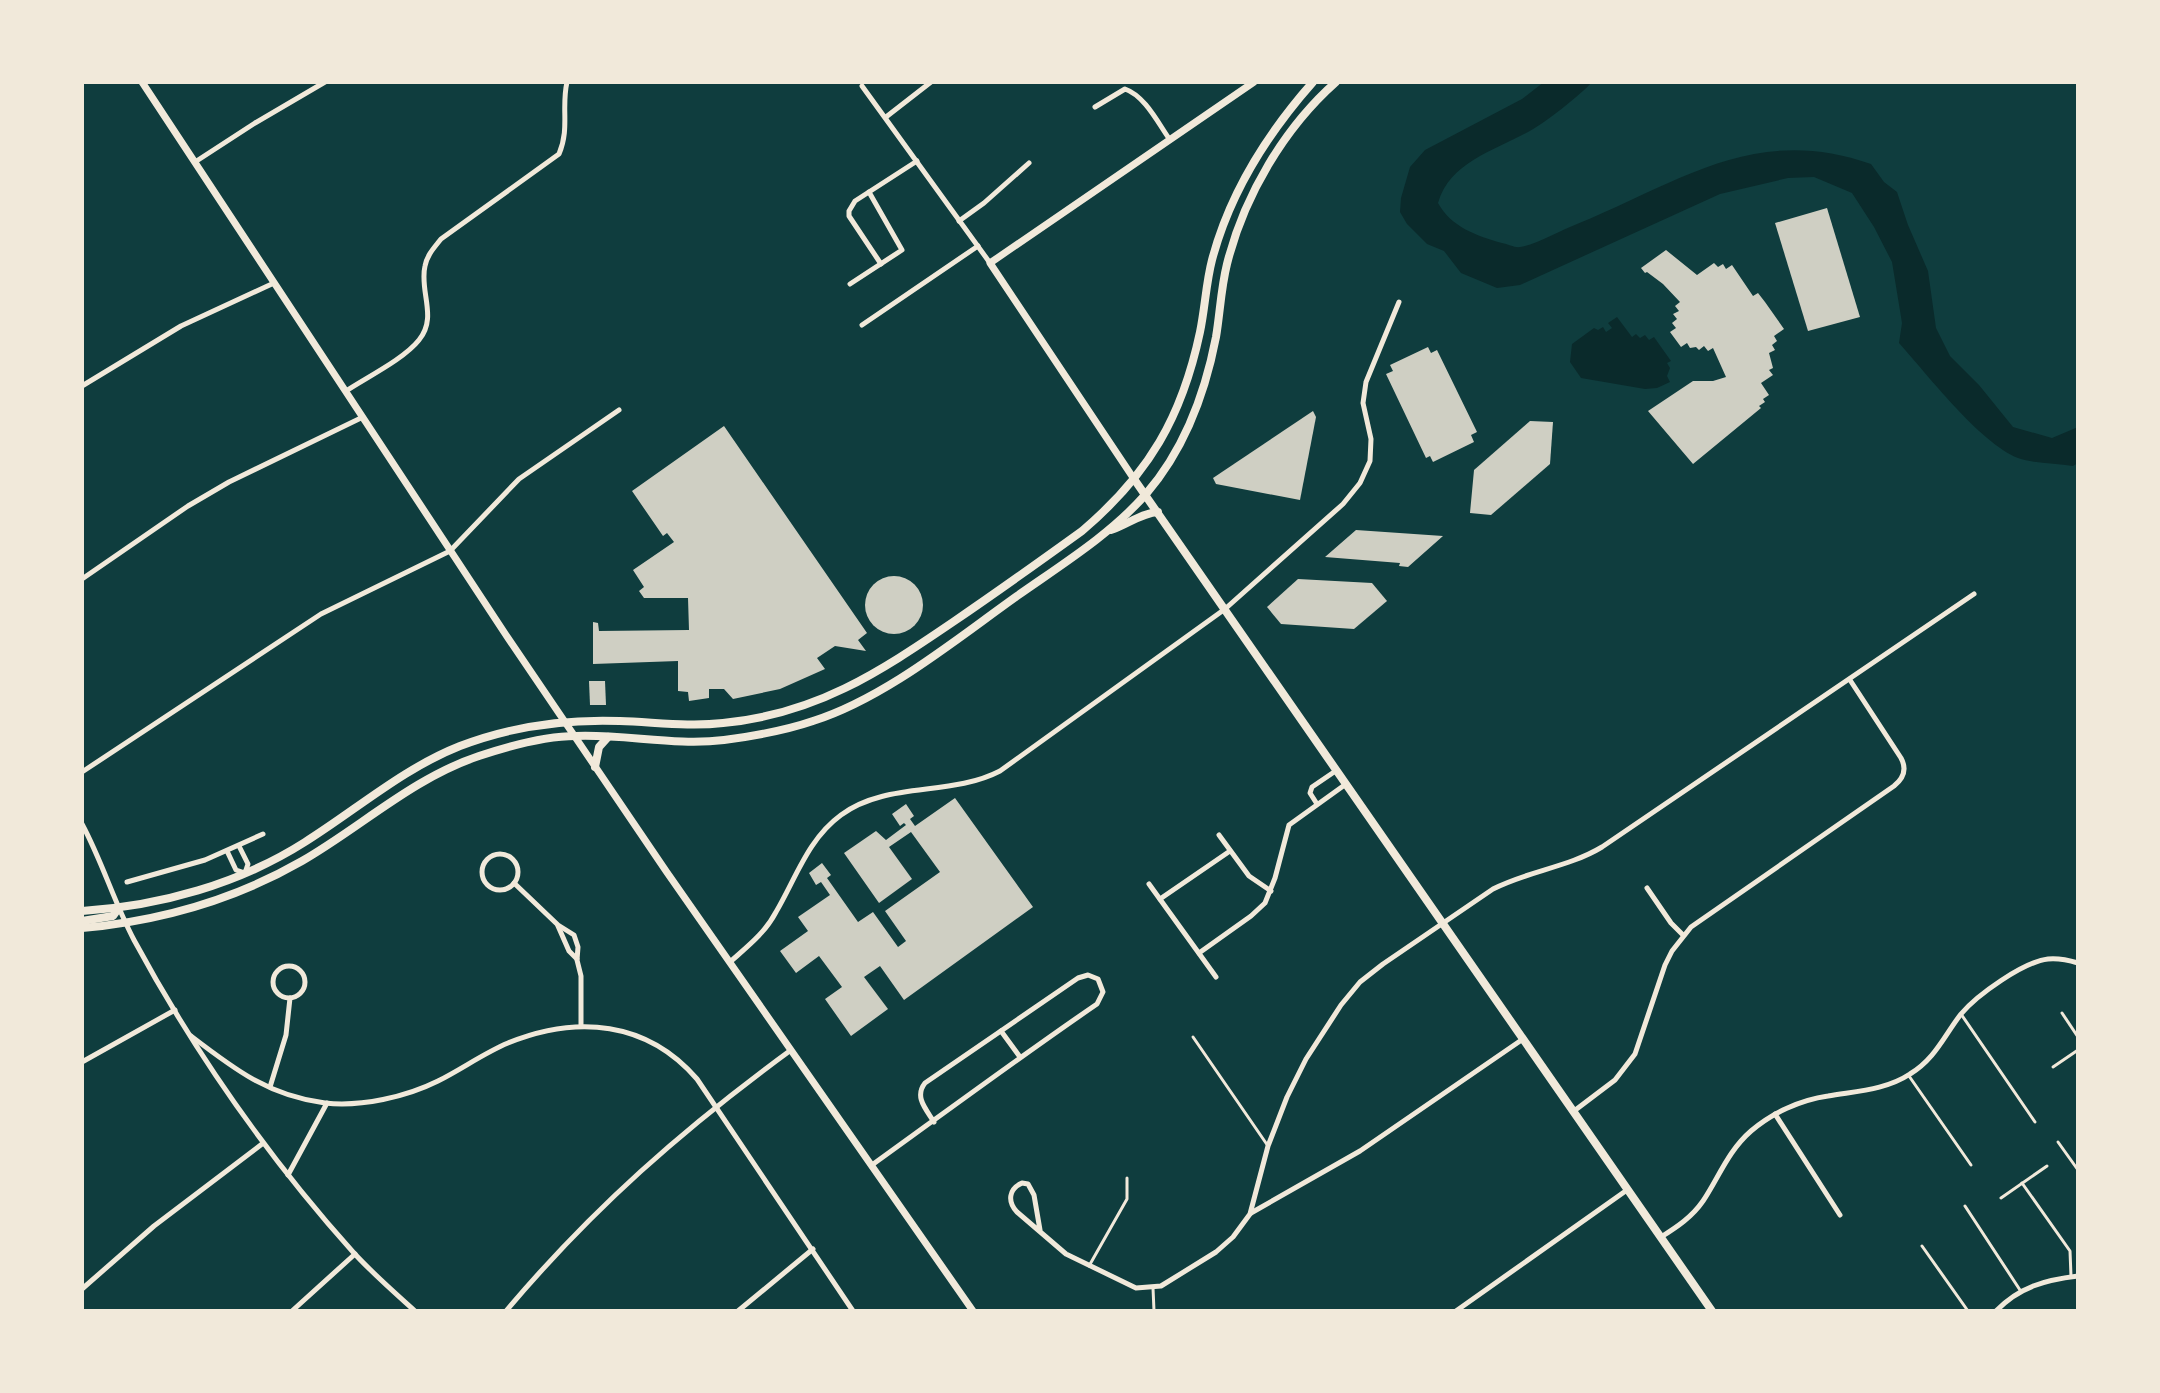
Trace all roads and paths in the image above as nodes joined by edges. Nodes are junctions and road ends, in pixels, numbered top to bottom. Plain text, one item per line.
1 (142, 82) edge
2 (325, 82) edge
3 (567, 82) edge
4 (931, 82) edge
5 (1254, 82) edge
6 (1313, 82) edge
7 (1336, 82) edge
8 (862, 86) dead end
9 (1301, 96) junction
10 (1312, 106) junction
11 (1095, 107) dead end
12 (886, 117) junction
13 (1170, 140) junction
14 (917, 161) junction
15 (195, 162) junction
16 (1029, 163) dead end
17 (869, 192) junction
18 (1235, 199) junction
19 (1248, 204) junction
20 (959, 221) junction
21 (978, 246) junction
22 (990, 263) junction
23 (881, 264) junction
24 (275, 283) junction
25 (850, 284) dead end
26 (1399, 302) dead end
27 (1203, 311) junction
28 (1219, 315) junction
29 (862, 325) dead end
30 (82, 386) edge
31 (346, 391) junction
32 (619, 410) dead end
33 (363, 417) junction
34 (1134, 479) junction
35 (1145, 495) junction
36 (1158, 512) junction
37 (1107, 531) junction
38 (450, 551) junction
39 (82, 579) edge
40 (1008, 584) junction
41 (1974, 594) dead end
42 (1017, 596) junction
43 (1225, 609) junction
44 (877, 674) junction
45 (1849, 680) junction
46 (884, 687) junction
47 (565, 721) junction
48 (575, 736) junction
49 (608, 737) junction
50 (439, 756) junction
51 (595, 767) junction
52 (446, 769) junction
53 (1337, 770) junction
54 (82, 772) edge
55 (1346, 784) junction
56 (1317, 804) junction
57 (353, 810) junction
58 (362, 822) junction
59 (82, 824) edge
60 (263, 834) dead end
61 (1219, 835) dead end
62 (239, 846) junction
63 (227, 851) junction
64 (1230, 851) junction
65 (245, 873) junction
66 (127, 882) dead end
67 (514, 883) junction
68 (1149, 884) dead end
69 (251, 886) junction
70 (1647, 888) dead end
71 (1271, 891) junction
72 (1160, 899) junction
73 (118, 909) junction
74 (82, 911) edge
75 (82, 921) edge
76 (1443, 923) junction
77 (126, 924) junction
78 (558, 925) junction
79 (82, 928) edge
80 (1683, 935) junction
81 (1199, 953) junction
82 (577, 960) junction
83 (730, 962) junction
84 (2078, 963) edge
85 (1216, 977) dead end
86 (290, 998) junction
87 (175, 1010) junction
88 (2062, 1013) dead end
89 (1961, 1014) junction
90 (581, 1026) junction
91 (1001, 1031) junction
92 (191, 1036) junction
93 (1193, 1037) dead end
94 (2078, 1037) edge
95 (1523, 1039) junction
96 (791, 1050) junction
97 (2078, 1050) edge
98 (1020, 1057) junction
99 (82, 1062) edge
100 (2053, 1067) dead end
101 (1909, 1076) junction
102 (270, 1087) junction
103 (327, 1103) junction
104 (715, 1105) junction
105 (1574, 1111) junction
106 (1775, 1114) junction
107 (934, 1122) junction
108 (2035, 1122) dead end
109 (2058, 1142) dead end
110 (262, 1144) junction
111 (1268, 1146) junction
112 (872, 1165) junction
113 (1971, 1165) dead end
114 (2047, 1166) dead end
115 (2078, 1170) edge
116 (288, 1175) junction
117 (1127, 1178) dead end
118 (2022, 1183) junction
119 (1628, 1190) junction
120 (2001, 1198) dead end
121 (1965, 1206) dead end
122 (1250, 1214) junction
123 (1840, 1215) dead end
124 (1040, 1230) junction
125 (1661, 1237) junction
126 (1922, 1246) dead end
127 (813, 1249) junction
128 (355, 1254) junction
129 (1089, 1266) junction
130 (2075, 1276) edge
131 (1153, 1288) junction
132 (82, 1289) edge
133 (2021, 1290) junction
134 (292, 1311) edge
135 (415, 1311) edge
136 (506, 1311) edge
137 (738, 1311) edge
138 (853, 1311) edge
139 (973, 1311) edge
140 (1154, 1311) edge
141 (1456, 1311) edge
142 (1712, 1311) edge
143 (1968, 1311) edge
144 (1996, 1311) edge

1 - 15 street
2 - 15 street
3 - 31 street
4 - 12 street
5 - 13 street
6 - 9 main road
7 - 10 main road
8 - 12 street
9 - 10 main road
9 - 18 main road
10 - 19 main road
11 - 13 street
12 - 14 street
13 - 22 street
14 - 17 street
14 - 20 street
15 - 24 street
16 - 20 street
17 - 23 street
17 - 23 street
18 - 19 main road
18 - 27 main road
19 - 28 main road
20 - 21 street
21 - 22 street
21 - 29 street
22 - 34 street
23 - 25 street
24 - 30 street
24 - 31 street
26 - 43 street
27 - 28 main road
27 - 34 main road
28 - 35 main road
31 - 33 street
32 - 38 street
33 - 38 street
33 - 39 street
34 - 35 main road
34 - 40 main road
35 - 36 main road
35 - 37 main road
36 - 37 main road
36 - 43 main road
37 - 42 main road
38 - 47 street
38 - 54 street
40 - 42 main road
40 - 44 main road
41 - 45 street
42 - 46 main road
43 - 53 main road
43 - 83 street
44 - 46 main road
44 - 47 main road
45 - 76 street
45 - 80 street
46 - 49 main road
47 - 48 street
47 - 50 main road
48 - 49 main road
48 - 51 street
48 - 52 main road
49 - 51 main road
50 - 52 main road
50 - 57 main road
51 - 83 street
52 - 58 main road
53 - 55 main road
53 - 56 street
55 - 56 street
55 - 76 main road
56 - 71 street
57 - 58 main road
57 - 65 main road
58 - 69 main road
59 - 73 street
60 - 62 street
61 - 64 street
62 - 63 street
62 - 65 street
63 - 65 street
63 - 66 street
64 - 71 street
64 - 72 street
65 - 69 main road
65 - 73 main road
67 - 67 street
67 - 78 street
68 - 72 street
69 - 77 main road
70 - 80 street
71 - 81 street
72 - 81 street
73 - 74 main road
73 - 75 main road
73 - 77 street
76 - 95 main road
76 - 111 street
77 - 79 main road
77 - 87 street
78 - 82 street
78 - 82 street
80 - 105 street
81 - 85 street
82 - 90 street
83 - 96 street
84 - 89 street
86 - 86 street
86 - 102 street
87 - 92 street
87 - 99 street
88 - 94 lane
89 - 101 street
89 - 108 lane
90 - 103 street
90 - 104 street
91 - 98 street
91 - 98 street
91 - 107 street
92 - 102 street
92 - 110 street
93 - 111 lane
95 - 105 main road
95 - 122 street
96 - 104 street
96 - 112 street
97 - 100 lane
98 - 107 street
101 - 106 street
101 - 113 lane
102 - 103 street
103 - 116 street
104 - 127 street
104 - 136 street
105 - 119 main road
106 - 123 street
106 - 125 street
107 - 112 street
109 - 115 lane
110 - 116 street
110 - 132 street
111 - 122 street
112 - 139 street
114 - 118 lane
116 - 128 street
117 - 129 lane
118 - 120 lane
118 - 130 lane
119 - 125 main road
119 - 141 street
121 - 133 lane
122 - 131 street
124 - 124 street
124 - 129 street
125 - 142 main road
126 - 143 lane
127 - 137 street
127 - 138 street
128 - 134 street
128 - 135 street
129 - 131 street
130 - 133 street
131 - 140 lane
133 - 144 street

